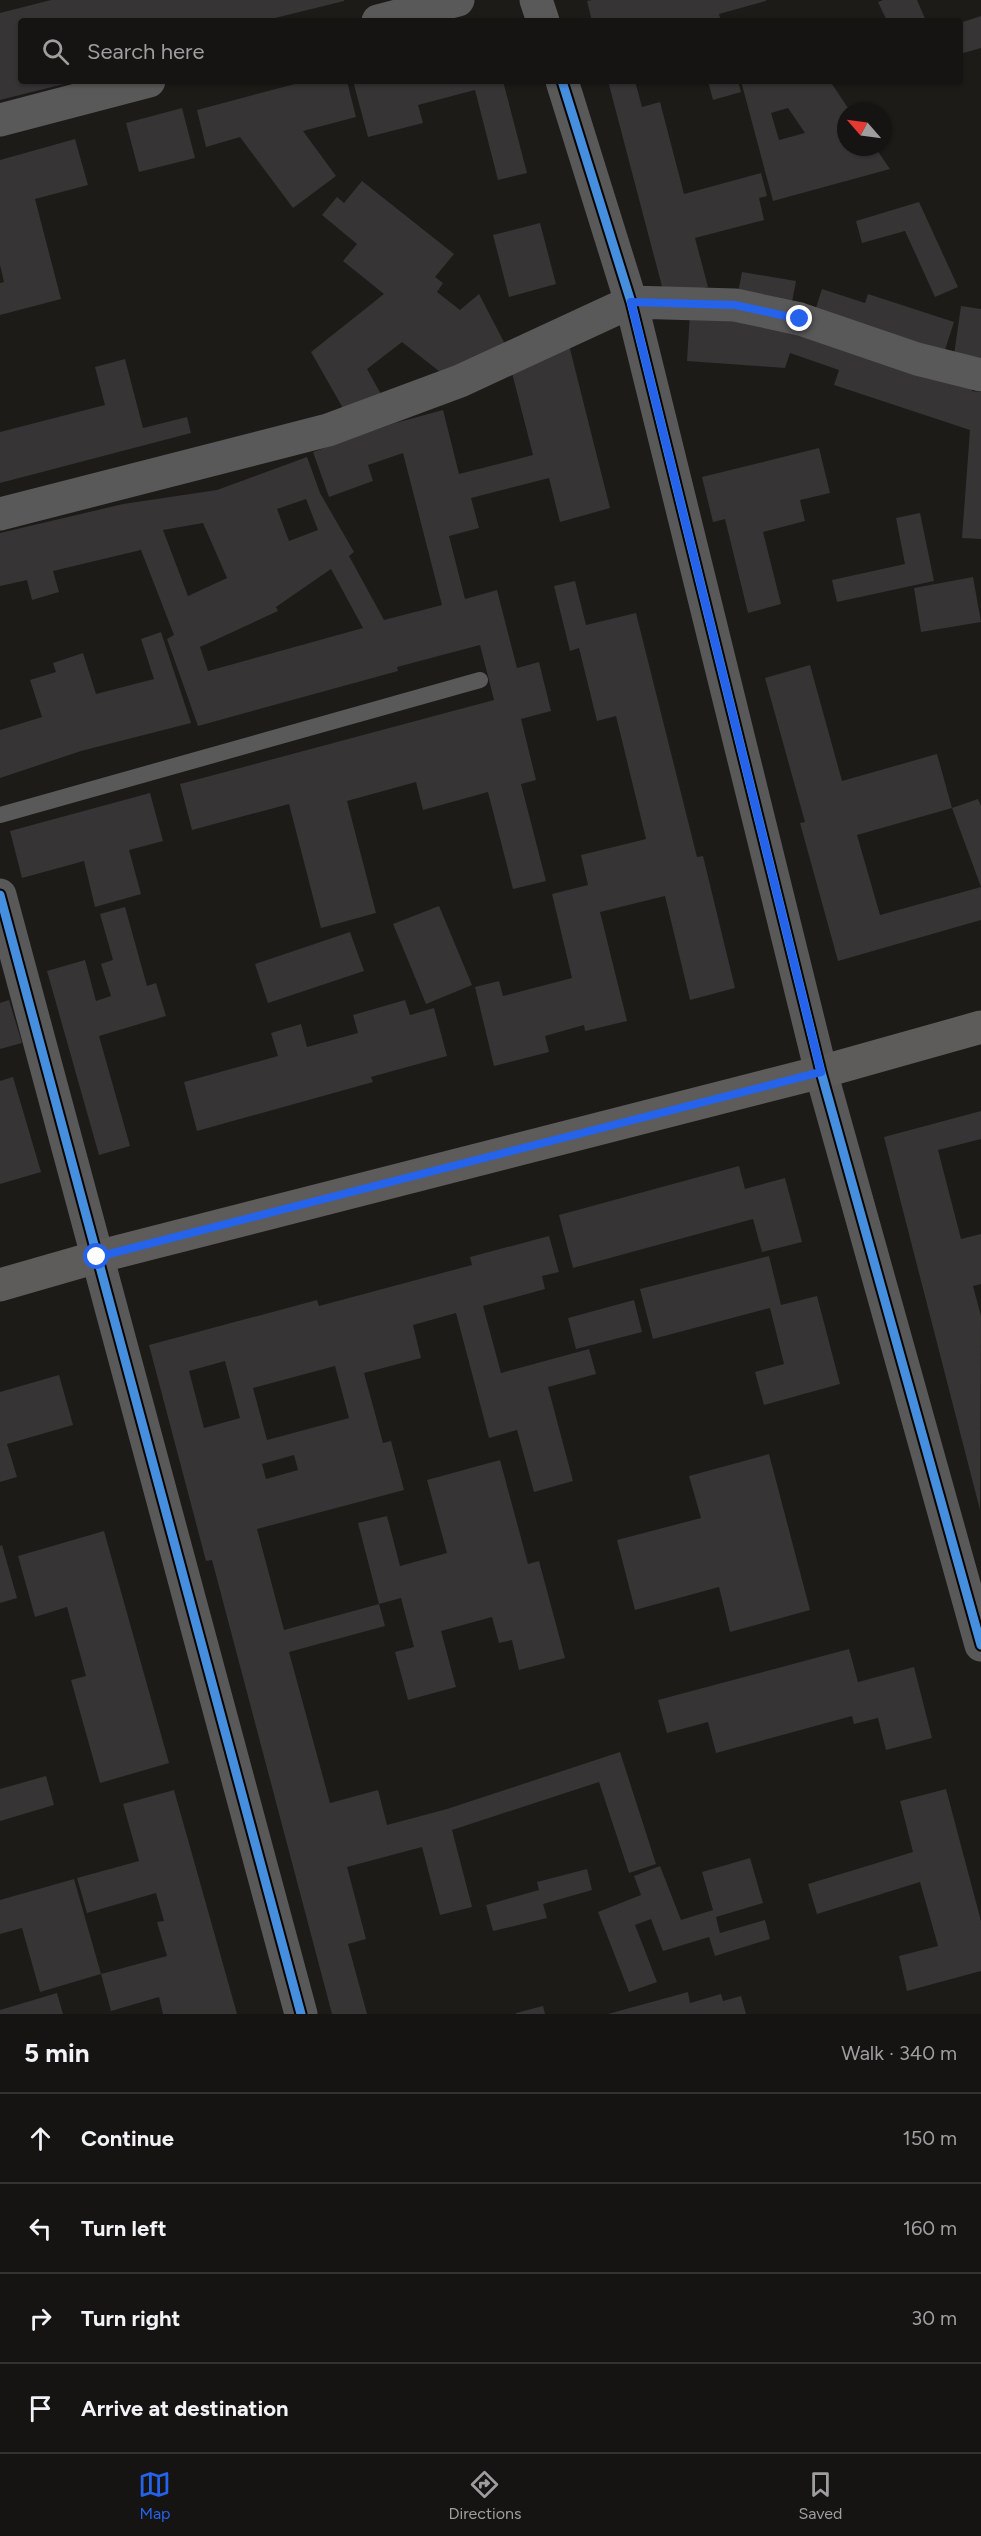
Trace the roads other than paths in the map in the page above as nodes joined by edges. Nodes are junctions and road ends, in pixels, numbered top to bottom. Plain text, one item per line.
1 (458, 0) edge
2 (536, 0) edge
3 (389, 18) edge
4 (542, 18) edge
5 (138, 84) edge
6 (563, 84) edge
7 (0, 120) edge
8 (631, 302) junction
9 (981, 375) edge
10 (0, 514) edge
11 (480, 680) dead end
12 (0, 814) edge
13 (0, 895) edge
14 (981, 1027) edge
15 (821, 1072) junction
16 (97, 1257) junction
17 (0, 1285) edge
18 (981, 1645) edge
19 (301, 2014) edge

1 - 3 street
2 - 4 street
5 - 7 street
6 - 8 street
8 - 9 street
8 - 10 street
8 - 15 street
11 - 12 lane
13 - 16 street
14 - 15 main road
15 - 16 main road
15 - 18 street
16 - 17 main road
16 - 19 street

